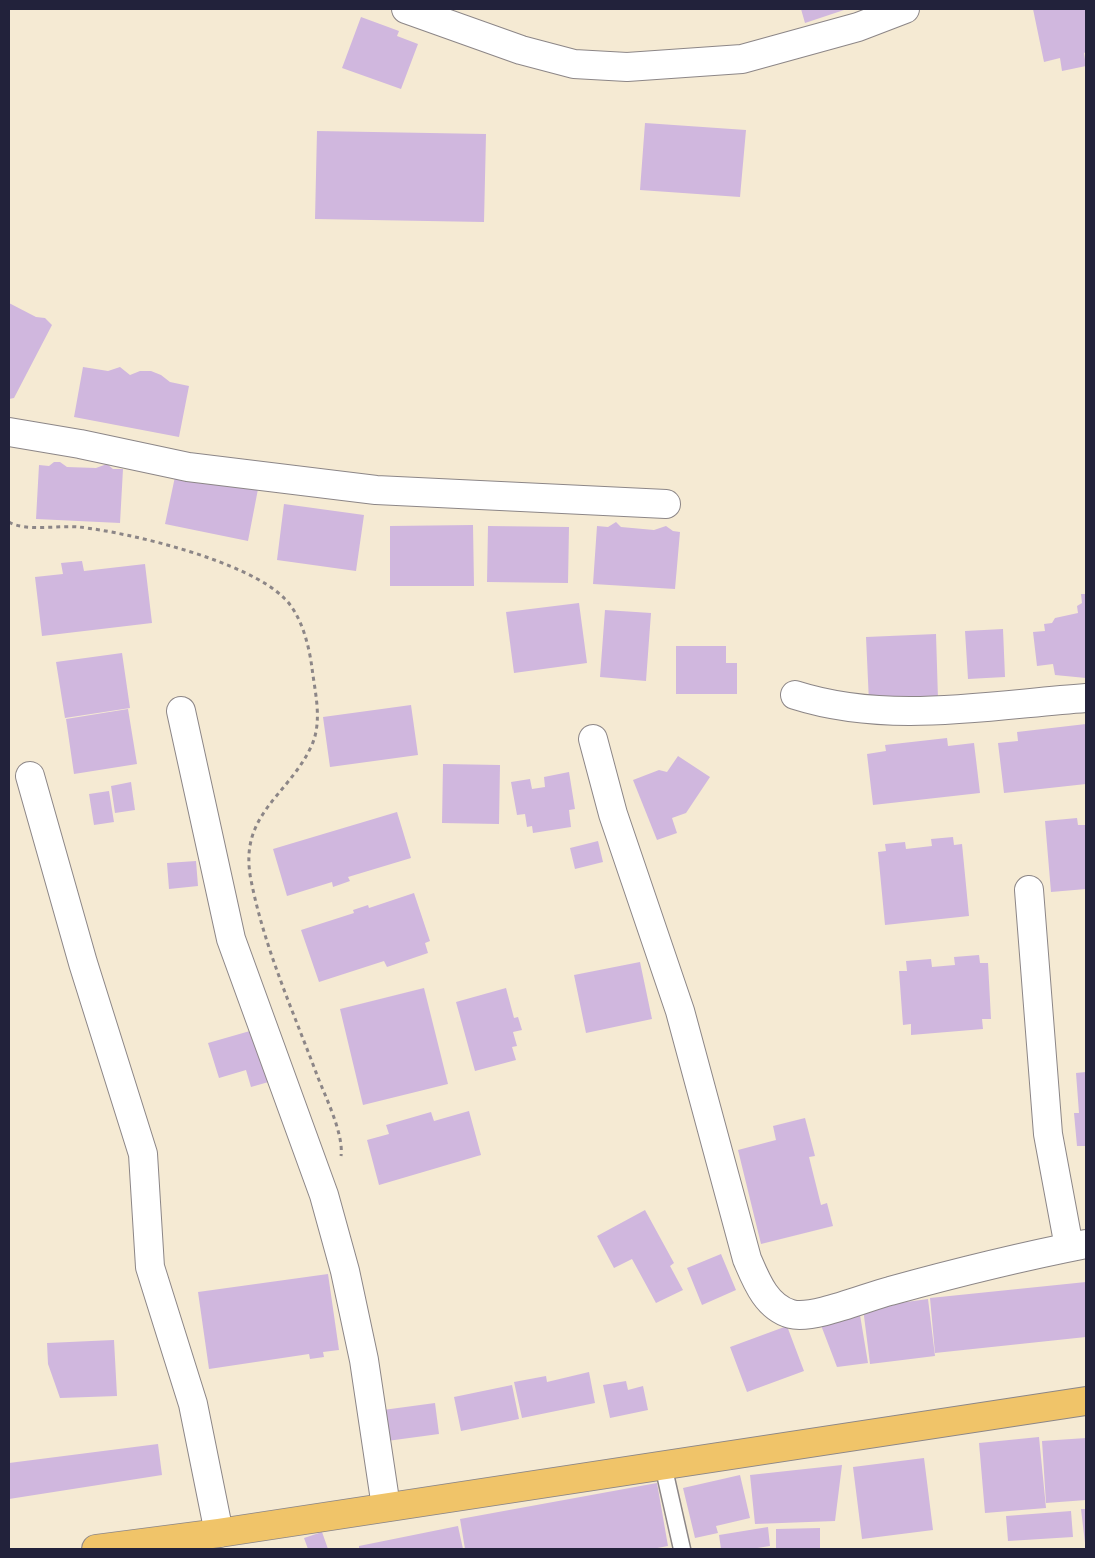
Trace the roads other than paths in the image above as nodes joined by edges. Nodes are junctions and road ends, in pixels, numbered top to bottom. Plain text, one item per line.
1 (406, 9) edge
2 (905, 9) edge
3 (9, 432) edge
4 (666, 504) dead end
5 (795, 695) dead end
6 (1086, 698) edge
7 (181, 711) dead end
8 (593, 739) dead end
9 (30, 776) dead end
10 (1029, 890) dead end
11 (1078, 1246) edge
12 (1086, 1402) edge
13 (662, 1465) junction
14 (386, 1508) junction
15 (219, 1533) junction
16 (96, 1549) edge
17 (682, 1549) edge

1 - 2 street
3 - 4 street
5 - 6 street
7 - 14 street
8 - 11 street
9 - 15 street
10 - 11 street
12 - 13 main road
13 - 14 main road
13 - 17 lane
14 - 15 main road
15 - 16 main road

